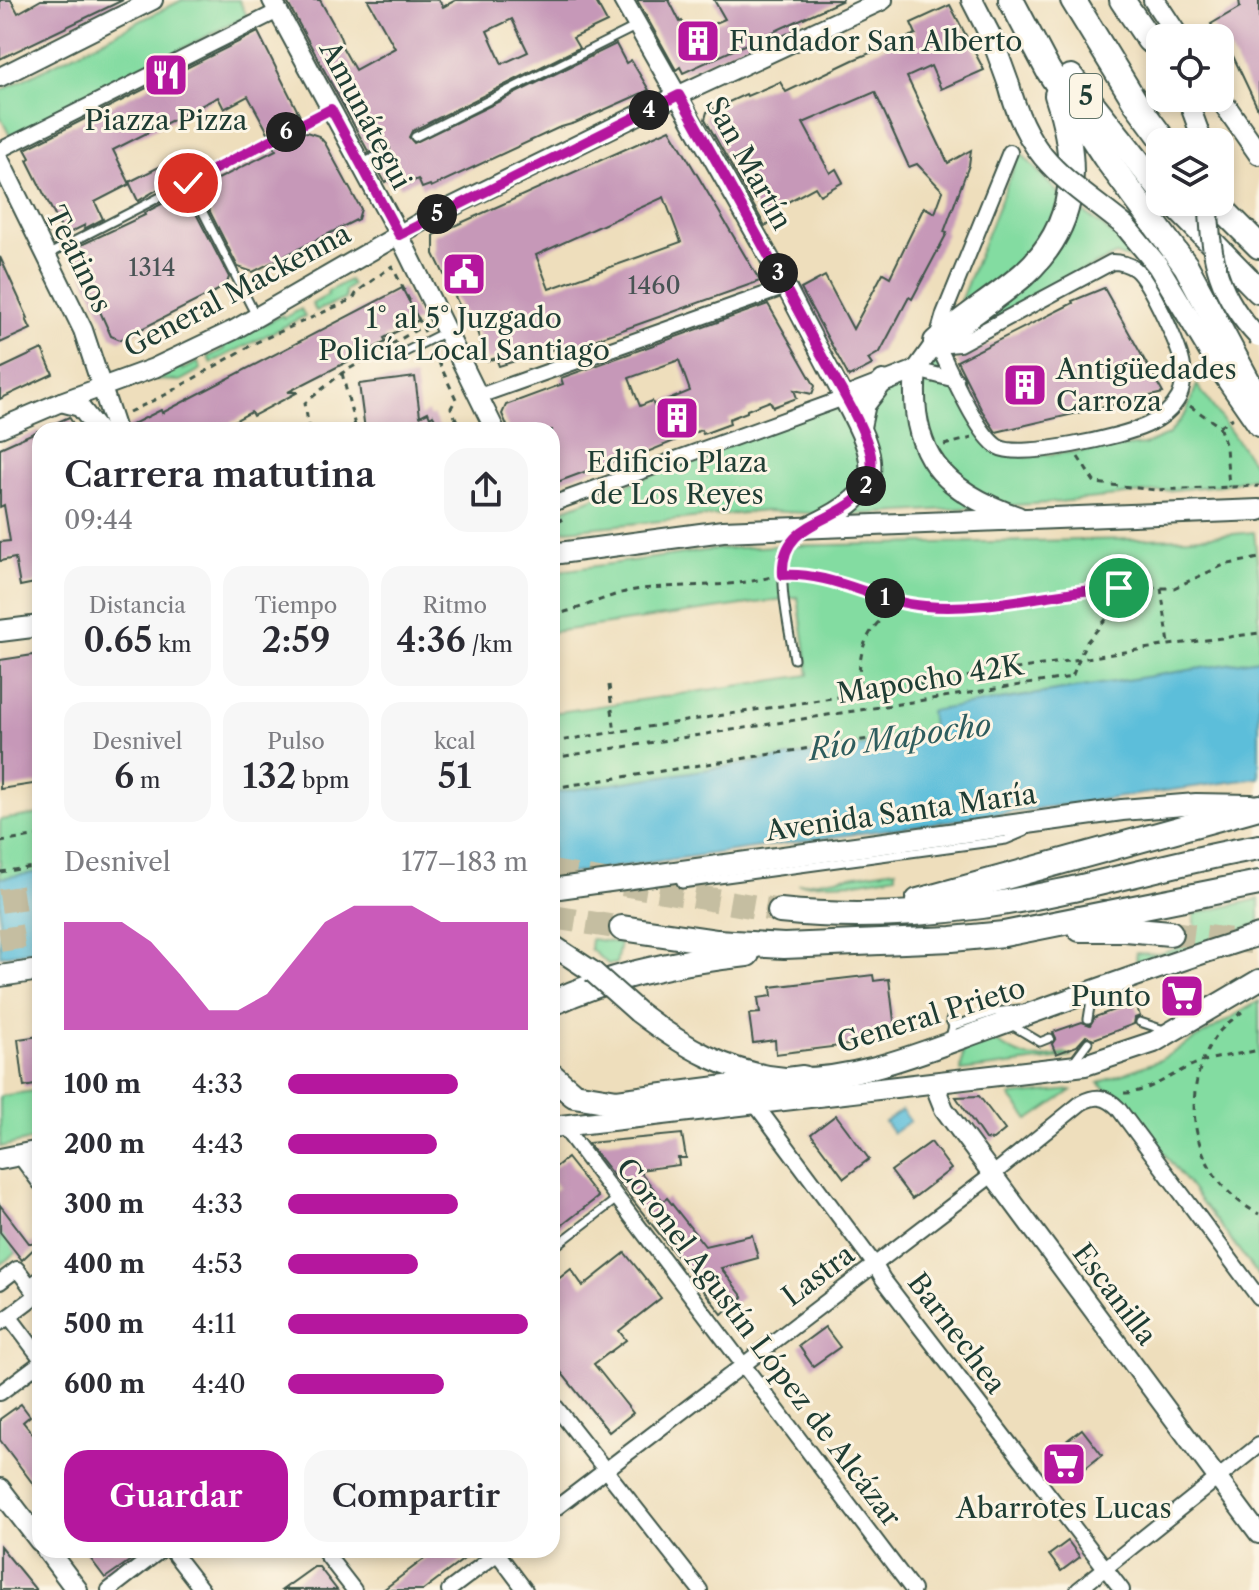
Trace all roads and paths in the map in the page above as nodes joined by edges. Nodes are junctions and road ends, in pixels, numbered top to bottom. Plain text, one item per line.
1 (153, 0) edge
2 (623, 0) edge
3 (883, 0) edge
4 (972, 0) edge
5 (1014, 0) edge
6 (1073, 0) edge
7 (1122, 0) edge
8 (1130, 0) edge
9 (1154, 0) edge
10 (275, 6) edge
11 (1170, 24) edge
12 (638, 26) junction
13 (1146, 30) edge
14 (1146, 34) edge
15 (1048, 70) junction
16 (0, 77) edge
17 (679, 95) junction
18 (331, 109) junction
19 (1230, 112) edge
20 (1155, 128) edge
21 (415, 137) dead end
22 (0, 150) edge
23 (385, 152) dead end
24 (1010, 152) dead end
25 (1259, 154) edge
26 (0, 161) edge
27 (361, 164) junction
28 (1146, 172) edge
29 (188, 183) junction
30 (1234, 206) edge
31 (1186, 216) edge
32 (1210, 216) edge
33 (1229, 216) edge
34 (1259, 228) edge
35 (399, 235) junction
36 (1259, 246) edge
37 (47, 255) junction
38 (392, 266) dead end
39 (786, 287) junction
40 (1259, 291) edge
41 (256, 317) junction
42 (423, 326) dead end
43 (447, 331) junction
44 (1258, 338) edge
45 (936, 342) junction
46 (399, 355) dead end
47 (916, 370) junction
48 (342, 373) junction
49 (956, 380) junction
50 (883, 381) junction
51 (102, 388) junction
52 (479, 396) junction
53 (844, 398) junction
54 (1178, 398) junction
55 (61, 402) junction
56 (1259, 402) edge
57 (92, 422) edge
58 (119, 422) edge
59 (121, 422) edge
60 (308, 422) edge
61 (354, 422) edge
62 (491, 422) edge
63 (1259, 426) edge
64 (860, 427) junction
65 (0, 428) edge
66 (985, 434) junction
67 (1070, 444) junction
68 (925, 450) junction
69 (1259, 486) edge
70 (1229, 487) junction
71 (560, 501) edge
72 (1259, 510) edge
73 (1030, 521) junction
74 (807, 528) junction
75 (560, 550) edge
76 (1258, 557) edge
77 (783, 575) junction
78 (1127, 588) junction
79 (1161, 588) junction
80 (900, 603) junction
81 (560, 613) edge
82 (32, 627) edge
83 (0, 631) edge
84 (1259, 633) edge
85 (1169, 645) junction
86 (794, 659) dead end
87 (1078, 659) junction
88 (609, 685) dead end
89 (859, 695) junction
90 (927, 730) dead end
91 (615, 734) junction
92 (560, 741) edge
93 (560, 757) edge
94 (560, 787) edge
95 (1259, 806) edge
96 (32, 837) edge
97 (0, 842) edge
98 (1259, 847) edge
99 (32, 867) edge
100 (0, 872) edge
101 (1259, 883) edge
102 (560, 888) edge
103 (780, 911) tunnel mouth
104 (850, 915) junction
105 (622, 928) tunnel mouth
106 (1022, 930) junction
107 (1170, 933) tunnel mouth
108 (1259, 935) edge
109 (829, 946) junction
110 (560, 953) edge
111 (32, 971) edge
112 (0, 976) edge
113 (1259, 980) edge
114 (587, 981) junction
115 (1092, 992) junction
116 (560, 998) edge
117 (1250, 1008) dead end
118 (560, 1011) edge
119 (1038, 1011) junction
120 (1088, 1019) dead end
121 (1007, 1022) junction
122 (1140, 1022) dead end
123 (950, 1028) junction
124 (1173, 1033) junction
125 (1050, 1038) dead end
126 (1088, 1042) dead end
127 (1259, 1050) edge
128 (1203, 1061) junction
129 (1070, 1067) junction
130 (803, 1078) junction
131 (941, 1082) junction
132 (560, 1085) edge
133 (755, 1104) junction
134 (1118, 1108) junction
135 (560, 1126) edge
136 (560, 1128) edge
137 (32, 1153) edge
138 (9, 1157) edge
139 (992, 1175) junction
140 (32, 1176) edge
141 (618, 1198) junction
142 (1259, 1214) edge
143 (560, 1243) edge
144 (875, 1265) junction
145 (32, 1280) edge
146 (0, 1282) edge
147 (1259, 1298) edge
148 (32, 1299) edge
149 (5, 1320) edge
150 (32, 1349) edge
151 (743, 1365) junction
152 (32, 1369) edge
153 (0, 1393) edge
154 (560, 1412) edge
155 (1259, 1445) edge
156 (605, 1470) junction
157 (1217, 1479) junction
158 (0, 1489) edge
159 (560, 1505) edge
160 (32, 1531) edge
161 (1259, 1534) edge
162 (53, 1558) edge
163 (151, 1558) edge
164 (177, 1558) edge
165 (329, 1558) edge
166 (489, 1558) edge
167 (503, 1558) edge
168 (1105, 1568) junction
169 (77, 1590) edge
170 (109, 1590) edge
171 (202, 1590) edge
172 (354, 1590) edge
173 (449, 1590) edge
174 (525, 1590) edge
175 (700, 1590) edge
176 (913, 1590) edge
177 (1078, 1590) edge
178 (1122, 1590) edge

1 - 16 main road
2 - 12 main road, San Martín
3 - 17 main road, General Mackenna
4 - 63 main road, bridge
5 - 15 highway
5 - 28 highway, 5
6 - 20 highway, 5
7 - 14 highway
8 - 13 main road
9 - 11 main road
10 - 18 main road, Amunátegui
10 - 22 street
12 - 17 main road, San Martín
12 - 21 lane
15 - 45 highway
15 - 56 highway
17 - 35 main road, General Mackenna
17 - 39 main road, San Martín
18 - 27 main road, Amunátegui
18 - 29 lane
19 - 25 main road
23 - 27 lane
24 - 45 street
26 - 37 main road, Teatinos
27 - 35 main road, Amunátegui
29 - 37 lane
29 - 41 lane
30 - 34 highway
31 - 40 highway
32 - 44 main road, bridge
33 - 36 highway
35 - 41 main road, General Mackenna
35 - 43 main road, Amunátegui
37 - 51 main road, Teatinos
38 - 59 path
39 - 52 street
39 - 53 main road, San Martín
41 - 51 main road, General Mackenna
42 - 48 path
43 - 46 lane
43 - 52 main road, Amunátegui
45 - 47 main road
45 - 49 street
45 - 54 street
47 - 49 street
47 - 50 main road
47 - 68 main road
48 - 60 path
48 - 61 path
49 - 66 street
50 - 53 main road
50 - 64 main road
51 - 55 main road, General Mackenna
51 - 58 main road, Teatinos
52 - 62 main road, Amunátegui
53 - 64 main road
53 - 71 street
54 - 67 street
54 - 70 path
55 - 57 main road
55 - 65 main road, General Mackenna
64 - 74 main road
66 - 67 street
66 - 68 path
67 - 70 path
68 - 73 main road
69 - 70 path
72 - 73 main road
73 - 74 main road
74 - 75 main road
74 - 77 lane
76 - 79 path
77 - 80 path
77 - 81 path
77 - 86 lane
78 - 79 path
78 - 80 path
78 - 87 path, Mapocho 42K
79 - 85 path
80 - 89 path
82 - 83 main road
84 - 85 path
85 - 87 path
87 - 89 path
87 - 93 path, Mapocho 42K
88 - 91 path
89 - 91 path
90 - 94 path
91 - 92 path
95 - 102 main road, Avenida Santa María
95 - 104 highway
96 - 97 path
98 - 104 highway
99 - 100 path
101 - 106 highway
103 - 104 highway
105 - 109 highway
106 - 107 highway
106 - 109 highway
108 - 115 main road, General Prieto
109 - 114 highway
110 - 114 main road, General Prieto
111 - 112 main road
113 - 124 main road, General Prieto
114 - 116 highway
114 - 118 highway
114 - 130 main road, General Prieto, bridge
115 - 119 main road, General Prieto
115 - 120 lane
117 - 128 path
119 - 121 main road, General Prieto
119 - 123 lane
121 - 123 main road, General Prieto
121 - 125 lane
122 - 124 lane
123 - 130 main road, General Prieto
123 - 131 main road
124 - 129 main road, General Prieto
126 - 129 lane
127 - 128 path
128 - 134 path
128 - 142 path
129 - 131 main road, General Prieto
130 - 132 highway
131 - 133 main road, General Prieto
131 - 139 main road, Escanilla
133 - 135 main road, General Prieto
133 - 144 street, Barnechea
134 - 139 street, Lastra
134 - 147 street
136 - 141 street, Coronel Agustín López de Alcázar
137 - 138 main road
138 - 140 street
139 - 144 street, Lastra
139 - 157 main road, Escanilla
141 - 143 lane
141 - 151 street, Coronel Agustín López de Alcázar
144 - 151 street, Lastra
144 - 168 street, Barnechea
145 - 146 street
148 - 149 street
149 - 150 street
151 - 156 street, Lastra
151 - 176 street, Coronel Agustín López de Alcázar
152 - 153 street
154 - 156 street
155 - 157 street
156 - 159 street, Lastra
156 - 175 street
157 - 161 main road, Escanilla
157 - 168 street
158 - 160 main road
162 - 169 main road
163 - 170 street
164 - 171 street
165 - 172 street
166 - 173 street
167 - 174 street
168 - 177 street
168 - 178 street, Barnechea

